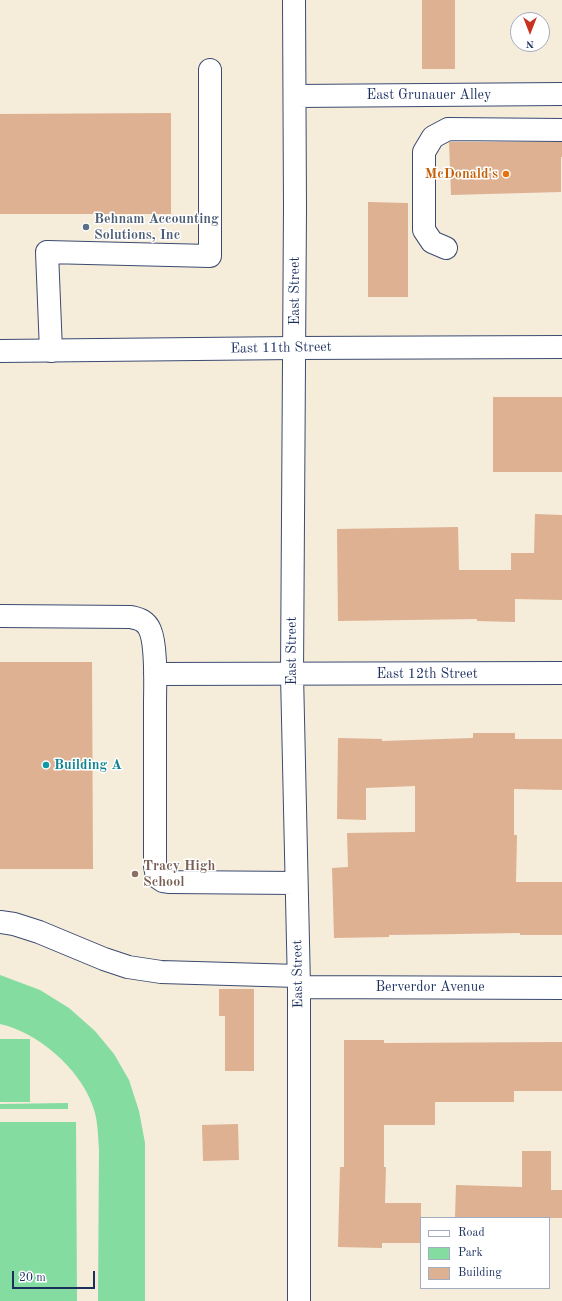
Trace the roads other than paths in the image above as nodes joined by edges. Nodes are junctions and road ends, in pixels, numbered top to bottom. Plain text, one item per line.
1 (294, 0) edge
2 (210, 70) dead end
3 (562, 94) edge
4 (295, 96) junction
5 (562, 130) edge
6 (446, 248) dead end
7 (562, 347) edge
8 (295, 348) junction
9 (0, 351) edge
10 (51, 351) junction
11 (0, 616) edge
12 (562, 673) edge
13 (154, 674) junction
14 (292, 674) junction
15 (296, 883) junction
16 (0, 922) edge
17 (298, 981) junction
18 (562, 988) edge
19 (299, 1301) edge

1 - 4 street, East Street
2 - 10 street
3 - 4 street, East Grunauer Alley
4 - 8 street, East Street
5 - 6 street
7 - 8 street, East 11th Street
8 - 10 street, East 11th Street
8 - 14 street, East Street
9 - 10 street, East 11th Street
11 - 13 street
12 - 14 street, East 12th Street
13 - 14 street, East 12th Street
13 - 15 street
14 - 15 street, East Street
15 - 17 street, East Street
16 - 17 street, Berverdor Avenue
17 - 18 street, Berverdor Avenue
17 - 19 street, East Street

